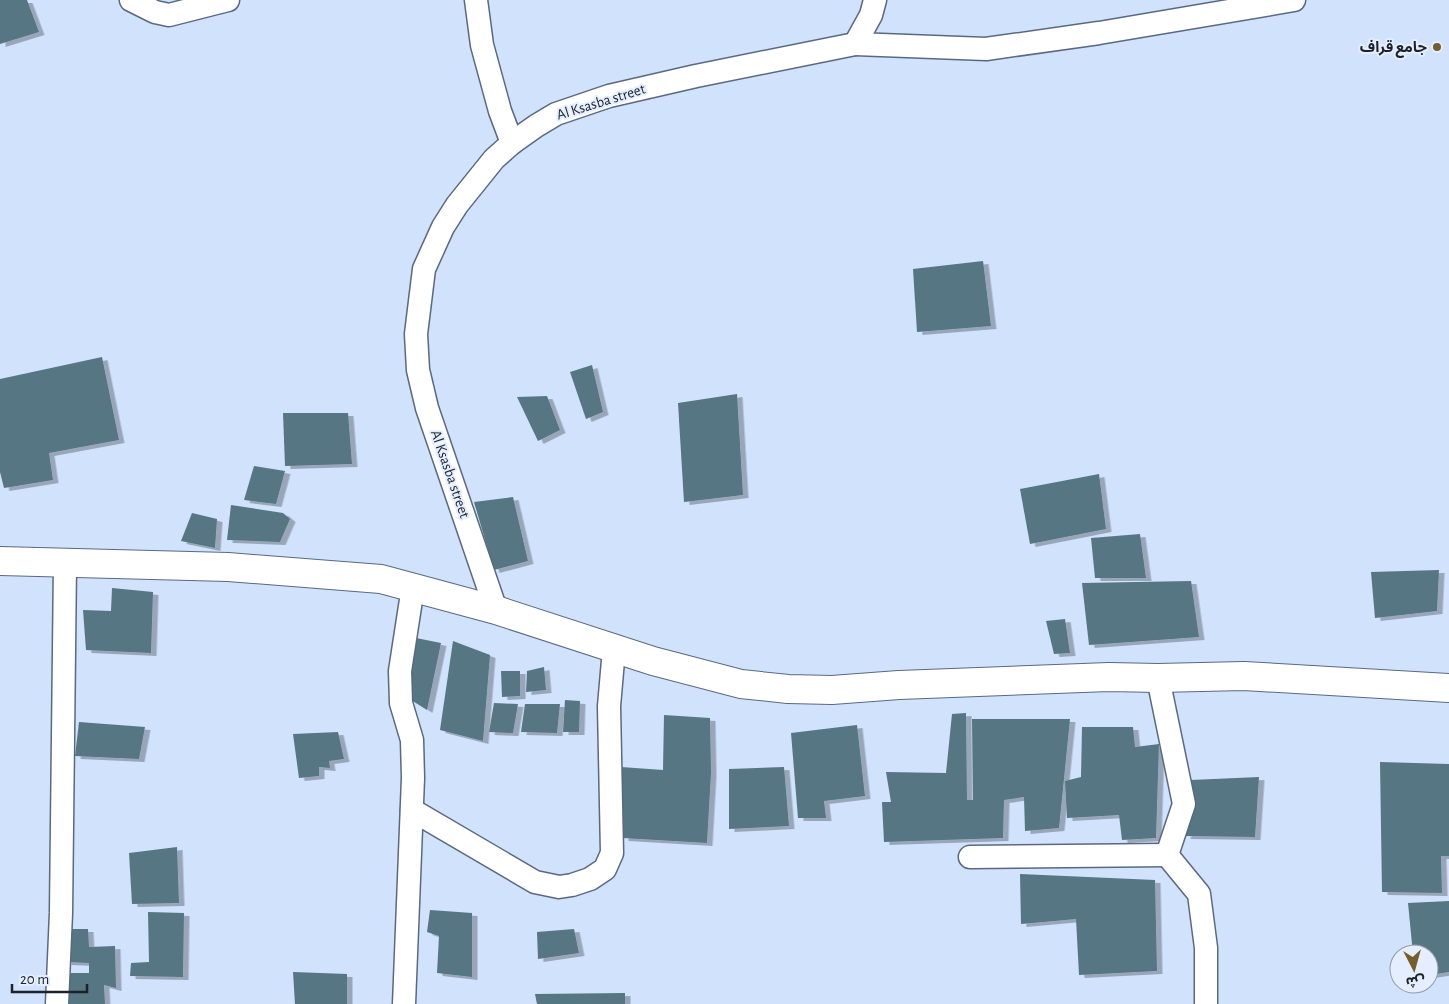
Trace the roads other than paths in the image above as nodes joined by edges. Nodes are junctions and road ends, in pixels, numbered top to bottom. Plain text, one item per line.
1 (131, 0) edge
2 (228, 0) edge
3 (476, 0) edge
4 (875, 0) edge
5 (1294, 0) edge
6 (854, 44) junction
7 (512, 144) junction
8 (0, 561) edge
9 (65, 563) junction
10 (413, 587) junction
11 (496, 610) junction
12 (614, 649) junction
13 (1158, 678) junction
14 (1449, 688) edge
15 (412, 810) junction
16 (1168, 854) junction
17 (970, 857) dead end
18 (57, 1004) edge
19 (404, 1004) edge
20 (1206, 1004) edge

1 - 2 street
3 - 7 street
4 - 6 street
5 - 6 street, Al Ksasba street
6 - 7 street, Al Ksasba street
7 - 11 street, Al Ksasba street
8 - 9 street
9 - 10 street
9 - 18 street
10 - 11 street
10 - 15 street
11 - 12 street
12 - 13 street
12 - 15 street
13 - 14 street
13 - 16 street
15 - 19 street
16 - 17 street
16 - 20 street

